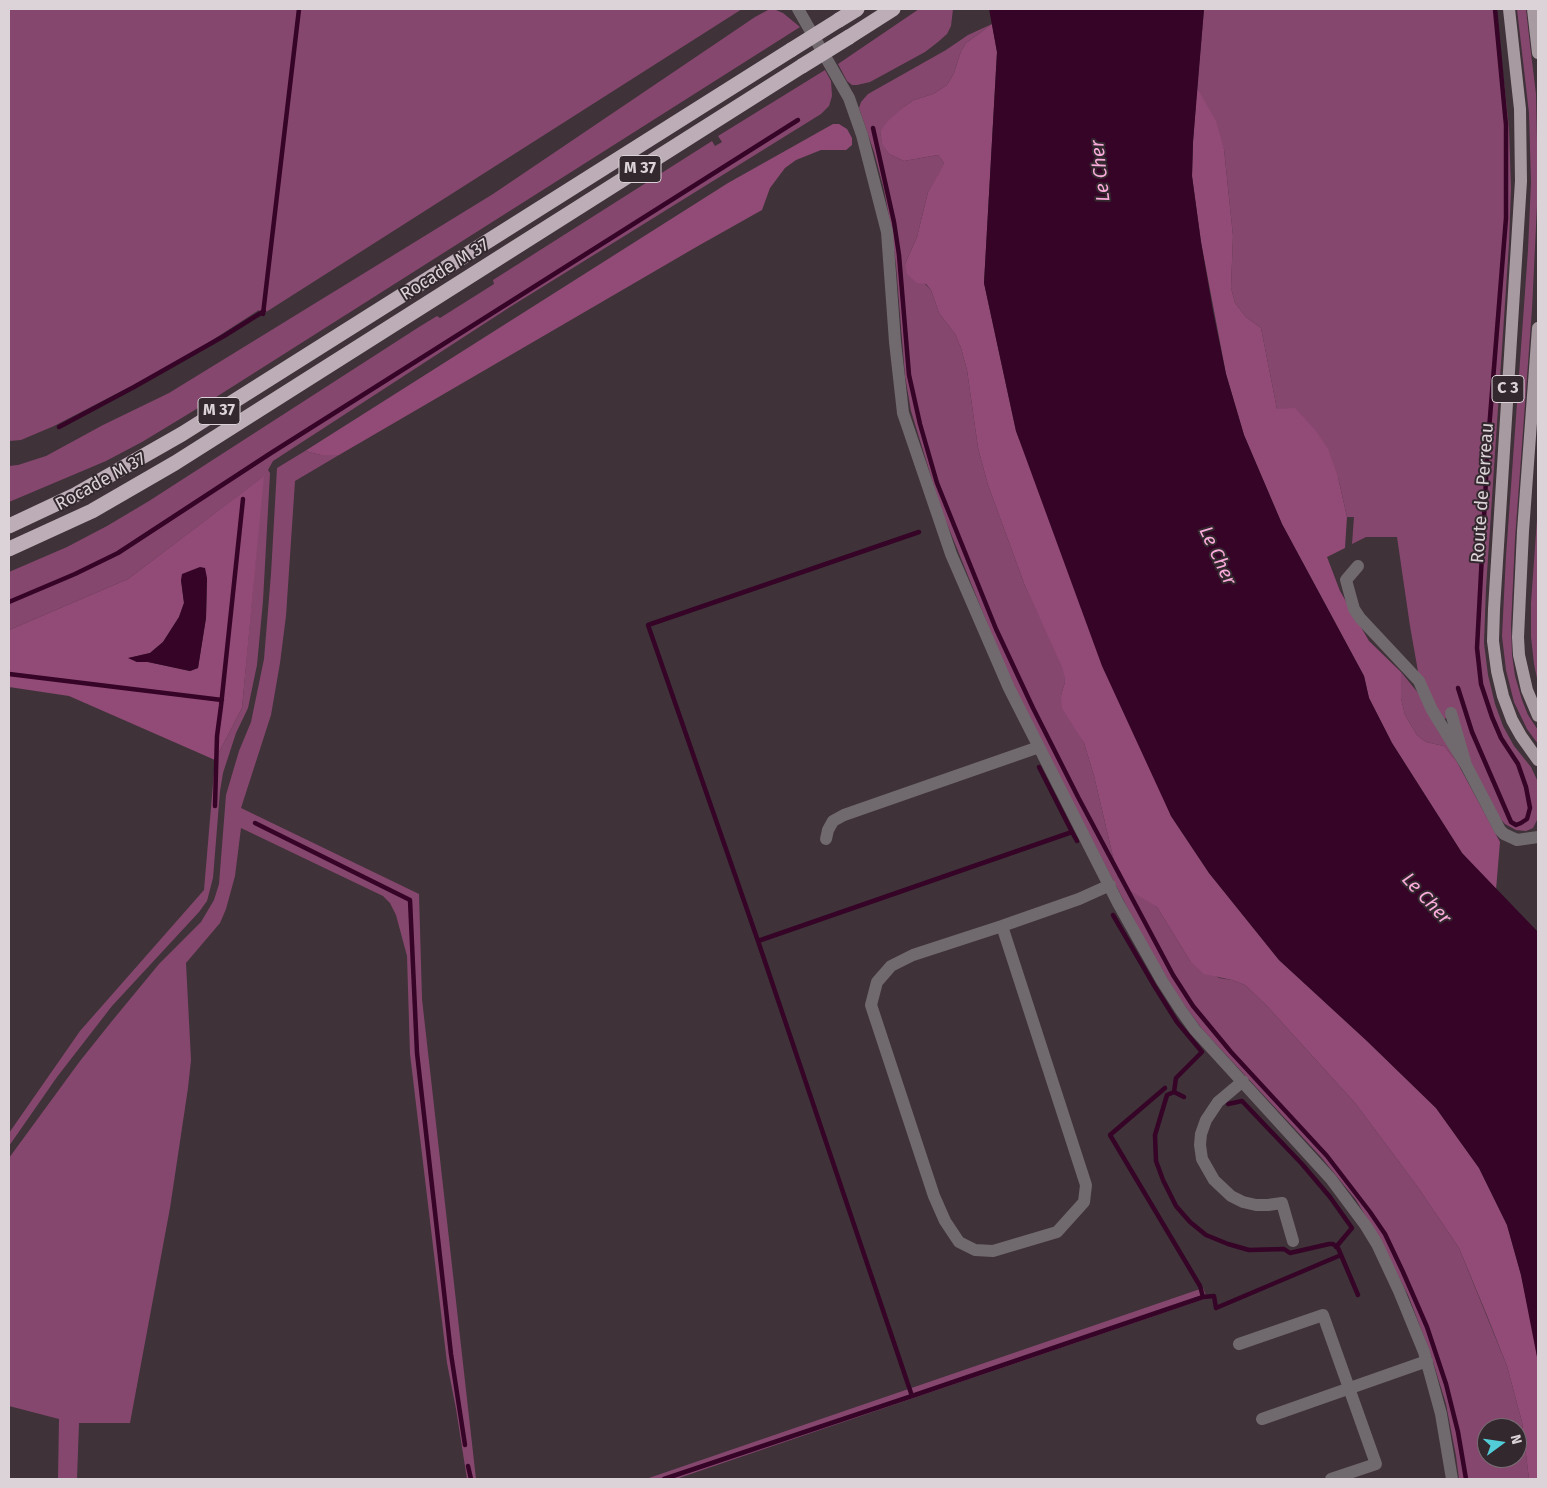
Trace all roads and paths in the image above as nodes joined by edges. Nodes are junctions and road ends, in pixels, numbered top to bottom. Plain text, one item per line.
1 (798, 9) edge
2 (856, 9) edge
3 (893, 9) edge
4 (1509, 9) edge
5 (1533, 9) edge
6 (1538, 53) edge
7 (1538, 328) edge
8 (34, 515) junction
9 (9, 518) edge
10 (9, 526) edge
11 (9, 549) edge
12 (1358, 566) dead end
13 (1451, 714) dead end
14 (1538, 716) edge
15 (1039, 748) junction
16 (1538, 760) edge
17 (1466, 765) junction
18 (1538, 838) edge
19 (826, 839) dead end
20 (1110, 886) junction
21 (1002, 926) junction
22 (1242, 1080) junction
23 (1293, 1241) dead end
24 (1240, 1344) dead end
25 (1426, 1360) junction
26 (1348, 1388) junction
27 (1262, 1419) dead end
28 (1331, 1479) edge
29 (1452, 1479) edge

1 - 15 street
2 - 8 highway, Rocade M 37 / M 37, bridge
3 - 11 highway, Rocade M 37 / M 37, bridge
4 - 16 main road, Route de Perreau / C 3
5 - 6 main road
7 - 14 main road, C 3
8 - 9 highway
8 - 10 highway, Rocade M 37 / M 37
12 - 17 street
13 - 17 street
15 - 19 street
15 - 20 street
17 - 18 street
20 - 21 street
20 - 22 street
21 - 21 street
22 - 23 street
22 - 25 street
24 - 26 street
25 - 26 street
25 - 29 street
26 - 27 street
26 - 28 street

